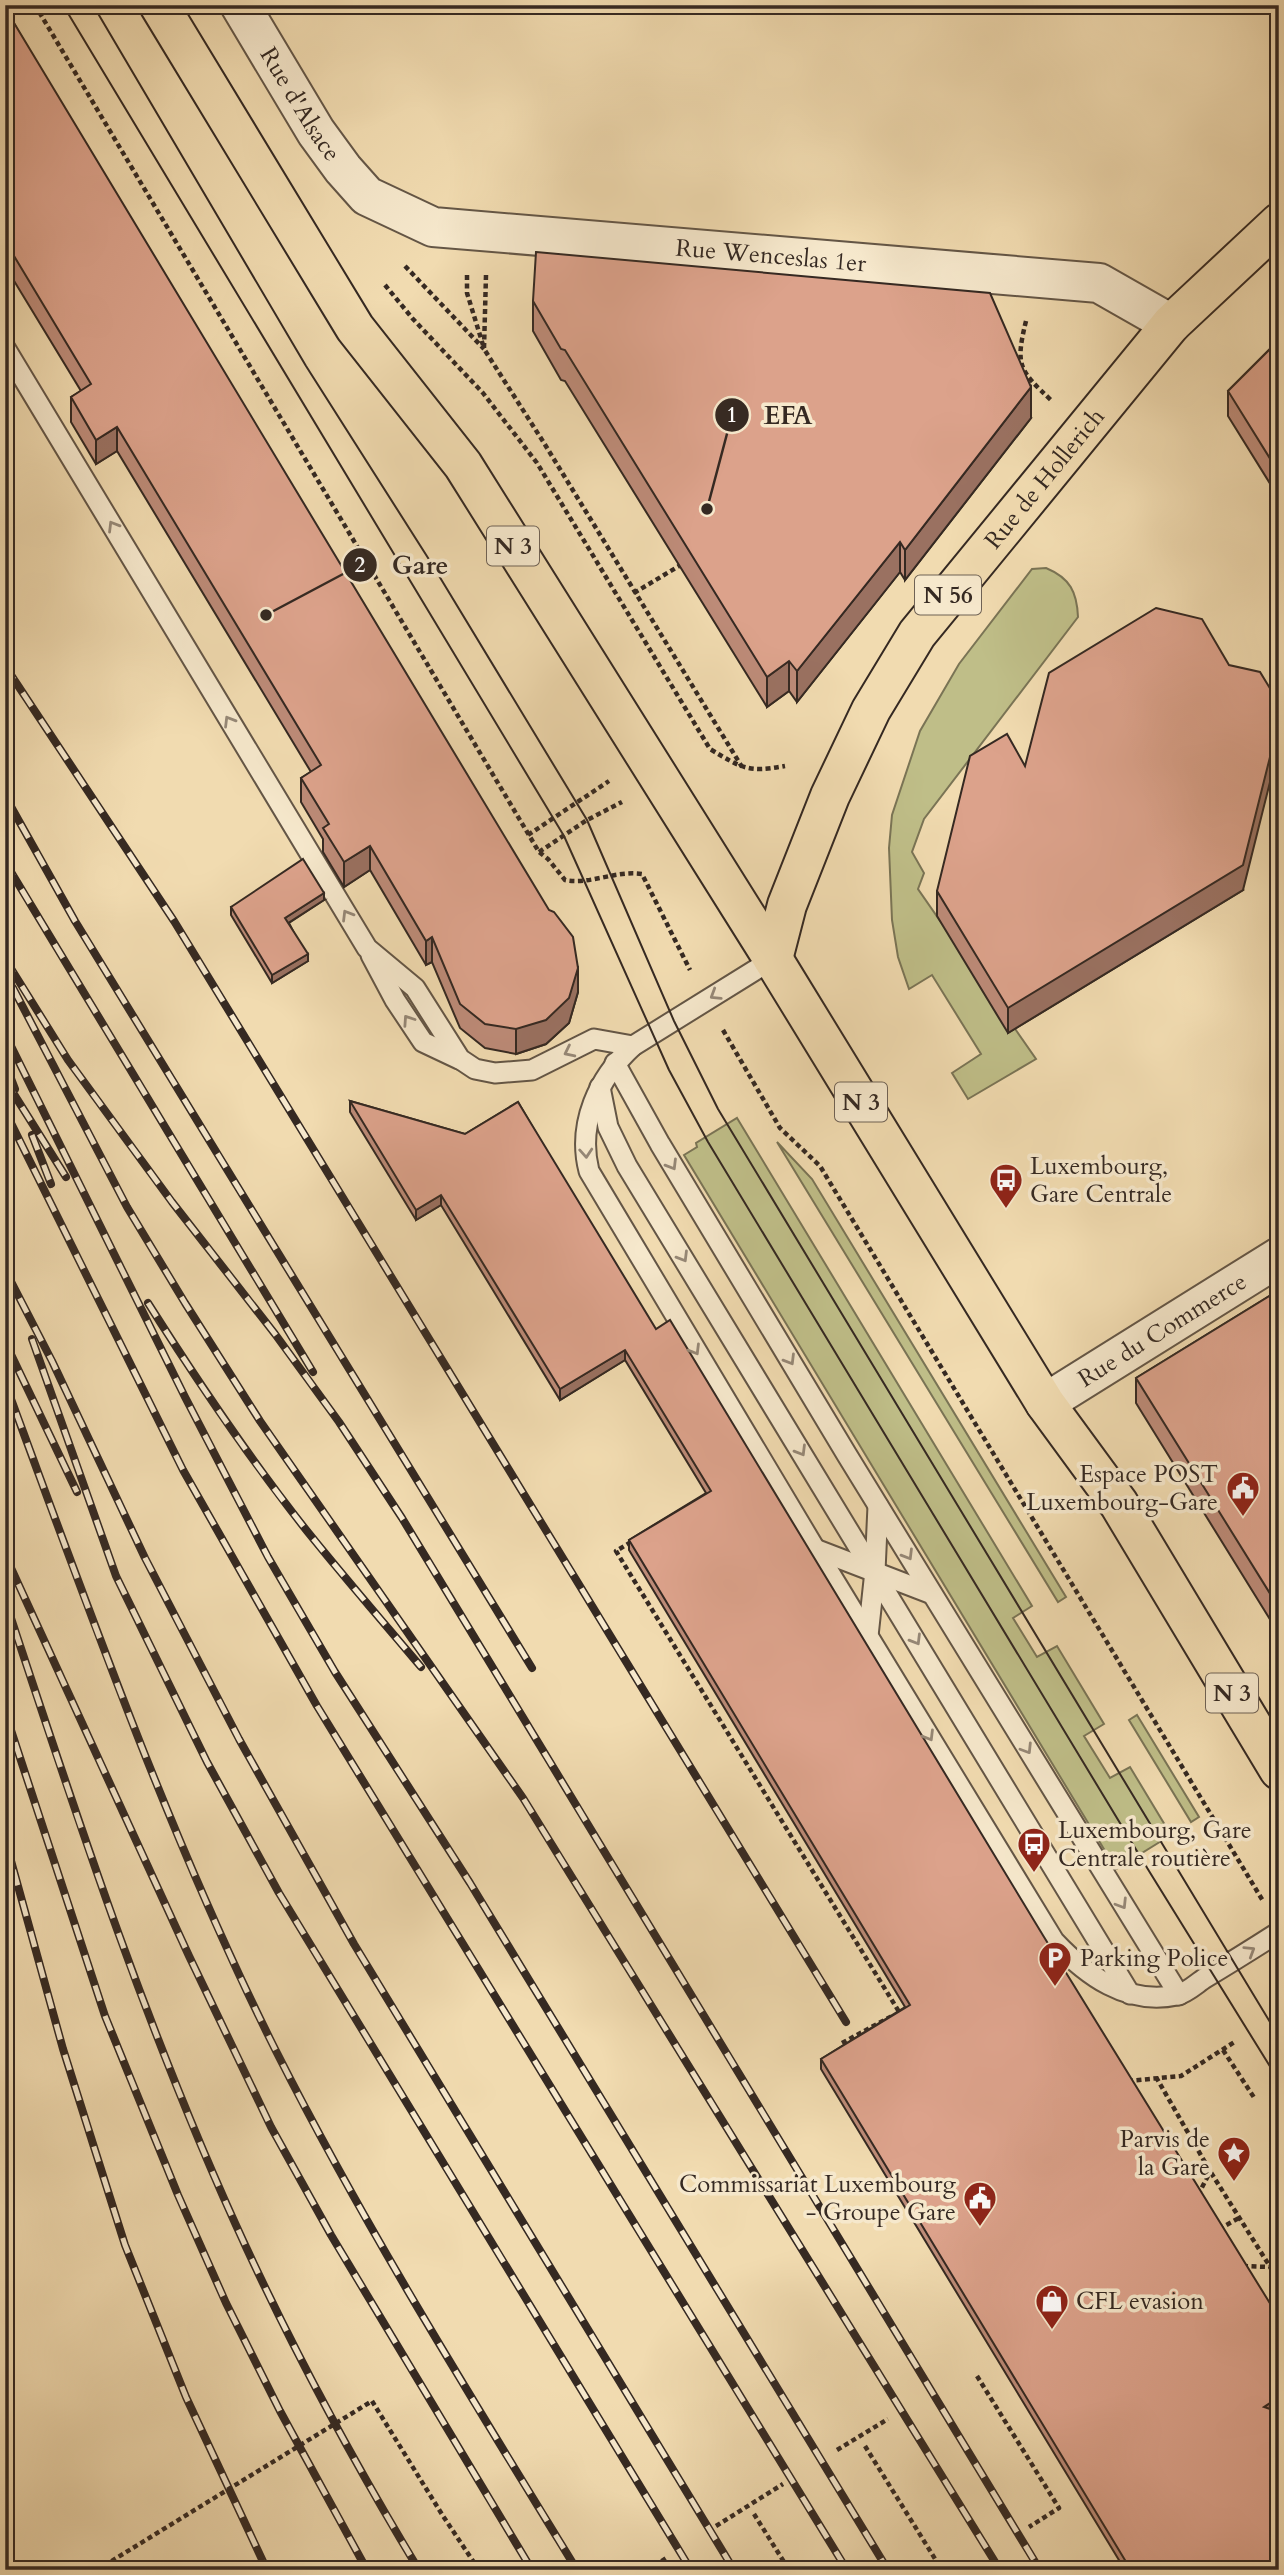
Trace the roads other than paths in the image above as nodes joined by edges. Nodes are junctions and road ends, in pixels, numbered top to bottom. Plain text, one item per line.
1 (159, 5) edge
2 (240, 5) edge
3 (367, 196) joint
4 (1279, 223) edge
5 (1171, 324) junction
6 (5, 348) edge
7 (773, 959) junction
8 (633, 1046) junction
9 (615, 1063) junction
10 (600, 1087) junction
11 (1279, 1257) edge
12 (1045, 1403) junction
13 (878, 1506) junction
14 (814, 1549) junction
15 (875, 1571) junction
16 (932, 1594) junction
17 (868, 1636) junction
18 (1279, 1770) edge
19 (1279, 1932) edge
20 (1130, 1994) junction
21 (1179, 1994) junction

1 - 7 main road, N 3
2 - 3 street, Rue d'Alsace
3 - 5 street, Rue Wenceslas 1er
4 - 5 main road, Rue de Hollerich / N 56
5 - 7 main road, Rue de Hollerich / N 56
8 -> 6 lane
7 -> 8 lane
7 - 12 main road, N 3
8 - 9 lane
9 - 10 lane
9 -> 13 lane
10 -> 14 lane
10 -> 15 lane
11 - 12 street, Rue du Commerce
12 - 18 main road, N 3
13 - 15 lane
13 -> 16 lane
14 - 15 lane
14 - 17 lane
15 - 16 lane
15 - 17 lane
15 -> 20 lane
16 -> 21 lane
17 -> 20 lane
21 -> 19 lane
20 - 21 lane

